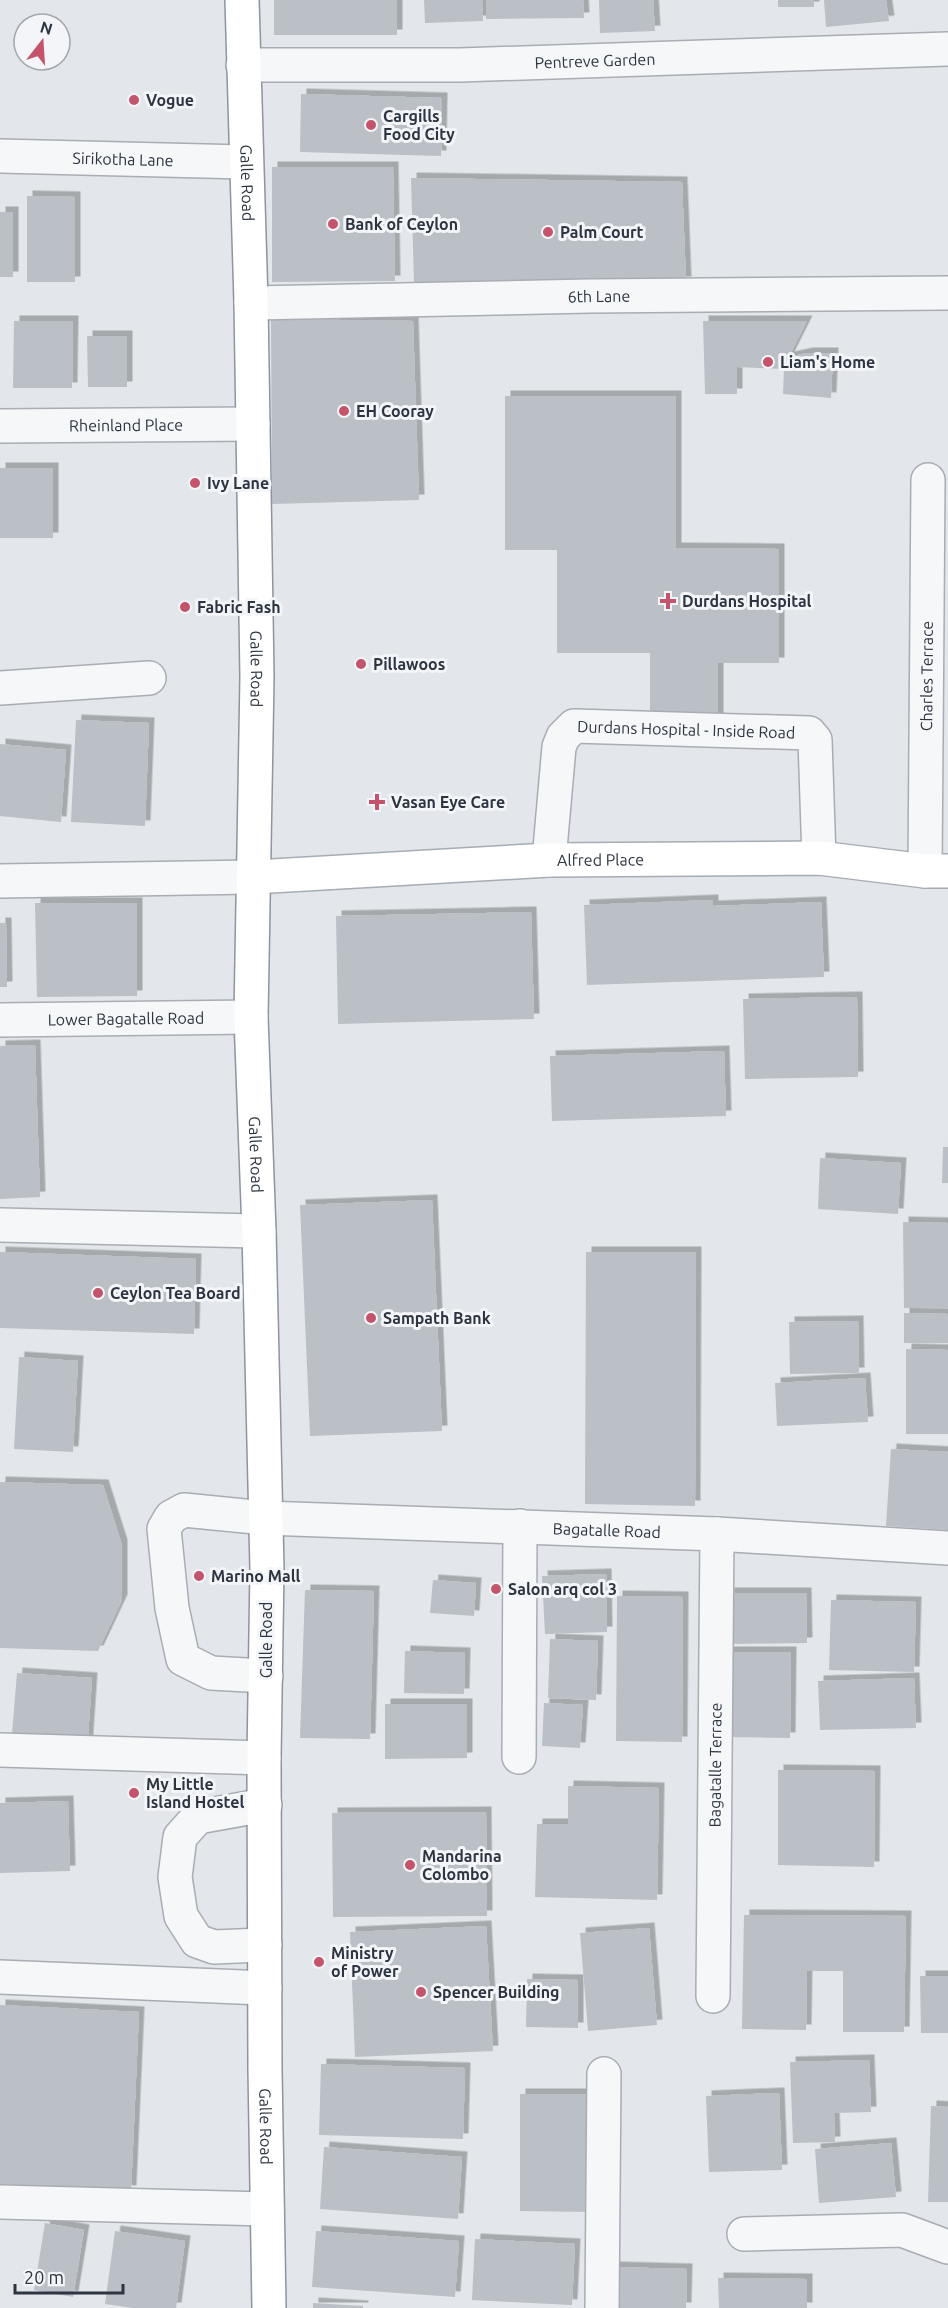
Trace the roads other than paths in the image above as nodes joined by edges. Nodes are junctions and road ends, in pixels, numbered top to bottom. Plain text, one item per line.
1 (242, 0) edge
2 (948, 49) edge
3 (243, 66) junction
4 (0, 156) edge
5 (245, 162) junction
6 (948, 293) edge
7 (251, 303) junction
8 (253, 424) junction
9 (0, 426) edge
10 (928, 480) dead end
11 (149, 678) dead end
12 (0, 688) edge
13 (819, 858) junction
14 (549, 860) junction
15 (937, 871) edge
16 (253, 877) junction
17 (0, 881) edge
18 (251, 1017) junction
19 (0, 1020) edge
20 (0, 1225) edge
21 (259, 1231) junction
22 (265, 1518) junction
23 (520, 1526) junction
24 (717, 1533) junction
25 (948, 1548) edge
26 (266, 1676) junction
27 (0, 1750) edge
28 (519, 1757) dead end
29 (264, 1758) junction
30 (265, 1805) junction
31 (265, 1945) junction
32 (0, 1977) edge
33 (265, 1988) junction
34 (713, 1996) dead end
35 (604, 2074) dead end
36 (0, 2202) edge
37 (267, 2209) junction
38 (744, 2234) dead end
39 (948, 2247) edge
40 (269, 2308) edge
41 (602, 2308) edge

1 - 3 main road, Galle Road
2 - 3 street, Pentreve Garden
3 - 5 main road, Galle Road
4 - 5 street, Sirikotha Lane
5 - 7 main road, Galle Road
6 - 7 street, 6th Lane
7 - 8 main road, Galle Road
8 - 9 street, Rheinland Place
8 - 16 main road, Galle Road
10 - 15 street, Charles Terrace
11 - 12 street
13 - 14 main road, Alfred Place
13 - 14 street, Durdans Hospital - Inside Road
13 - 15 main road, Alfred Place
14 - 16 main road, Alfred Place
16 - 17 street
16 - 18 main road, Galle Road
18 - 19 street, Lower Bagatalle Road
18 - 21 main road, Galle Road
20 - 21 street
21 - 22 main road, Galle Road
22 - 23 street, Bagatalle Road
22 - 26 main road, Galle Road
22 - 26 street, Bagatalle Road
23 - 24 street, Bagatalle Road
23 - 28 street
24 - 25 street, Bagatalle Road
24 - 34 street, Bagatalle Terrace
26 - 29 main road, Galle Road
27 - 29 street
29 - 30 main road, Galle Road
30 - 31 main road, Galle Road
30 - 31 street
31 - 33 main road, Galle Road
32 - 33 street
33 - 37 main road, Galle Road
35 - 41 street
36 - 37 street
37 - 40 main road, Galle Road
38 - 39 street

